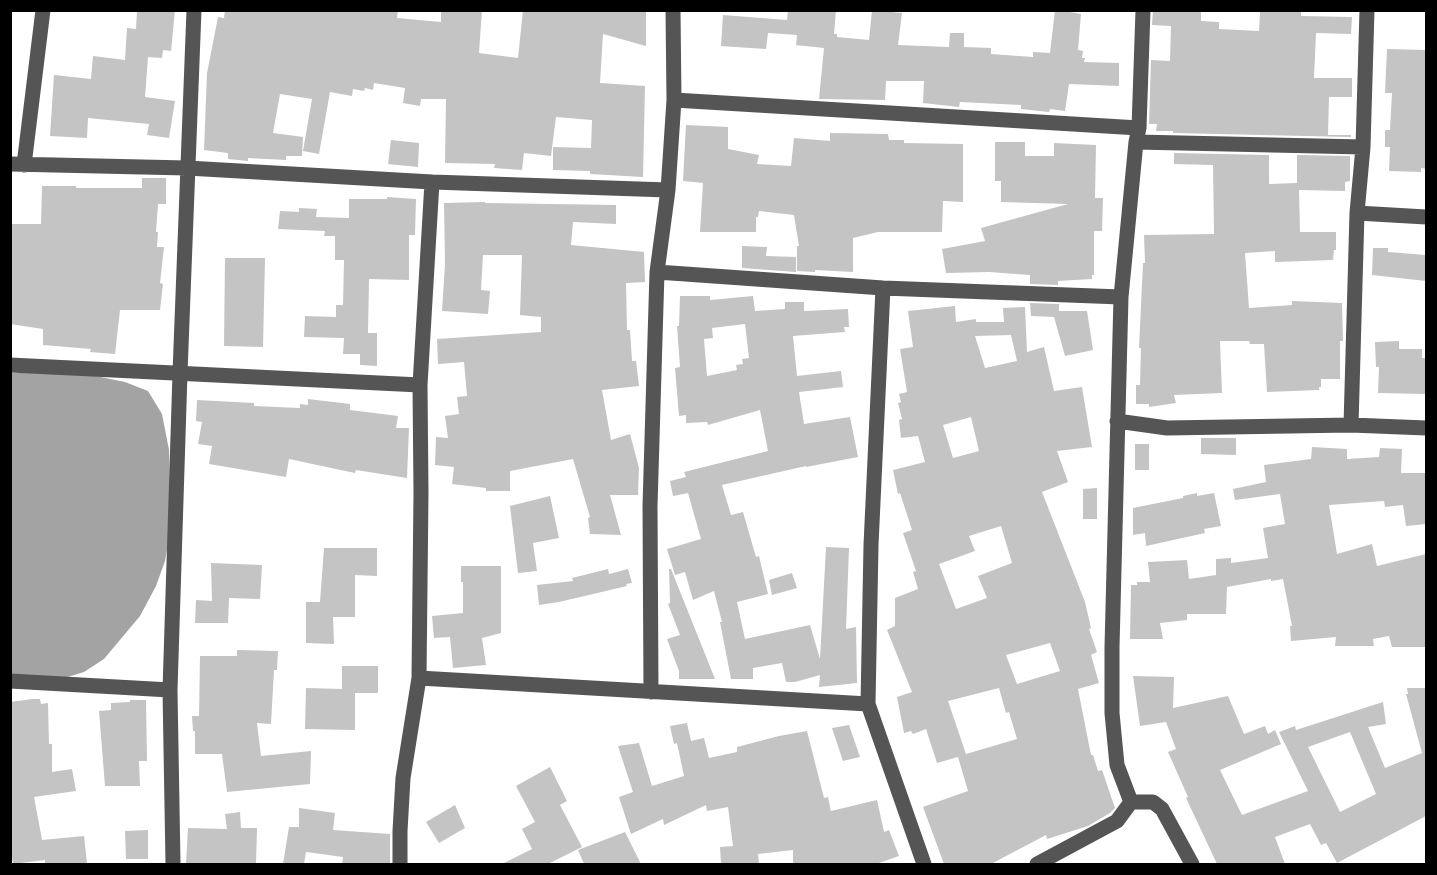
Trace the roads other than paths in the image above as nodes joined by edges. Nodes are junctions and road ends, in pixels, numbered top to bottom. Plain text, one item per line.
1 (43, 10) edge
2 (194, 10) edge
3 (673, 10) edge
4 (1143, 10) edge
5 (1367, 10) edge
6 (674, 100) junction
7 (1138, 135) junction
8 (1363, 147) junction
9 (17, 164) edge
10 (187, 168) junction
11 (432, 182) junction
12 (668, 190) junction
13 (1357, 213) junction
14 (1426, 216) edge
15 (657, 272) junction
16 (883, 288) junction
17 (1121, 297) junction
18 (10, 365) edge
19 (180, 373) junction
20 (420, 385) junction
21 (1117, 421) junction
22 (1351, 425) junction
23 (1426, 428) edge
24 (419, 678) junction
25 (10, 681) edge
26 (170, 690) junction
27 (651, 692) junction
28 (868, 704) junction
29 (1131, 802) junction
30 (173, 864) edge
31 (400, 864) edge
32 (924, 864) edge
33 (1037, 864) edge
34 (1192, 864) edge

1 - 9 street
2 - 10 street
3 - 6 street
4 - 7 street
5 - 8 street
6 - 7 street
6 - 12 street
7 - 8 street
7 - 17 street
8 - 13 street
9 - 10 street
10 - 11 street
10 - 19 street
11 - 12 street
11 - 20 street
12 - 15 street
13 - 14 street
13 - 22 street
15 - 16 street
15 - 27 street
16 - 17 street
16 - 28 street
17 - 21 street
18 - 19 street
19 - 20 street
19 - 26 street
20 - 24 street
21 - 22 street
21 - 29 street
22 - 23 street
24 - 27 street
24 - 31 street
25 - 26 street
26 - 30 street
27 - 28 street
28 - 32 street
29 - 33 street
29 - 34 street

